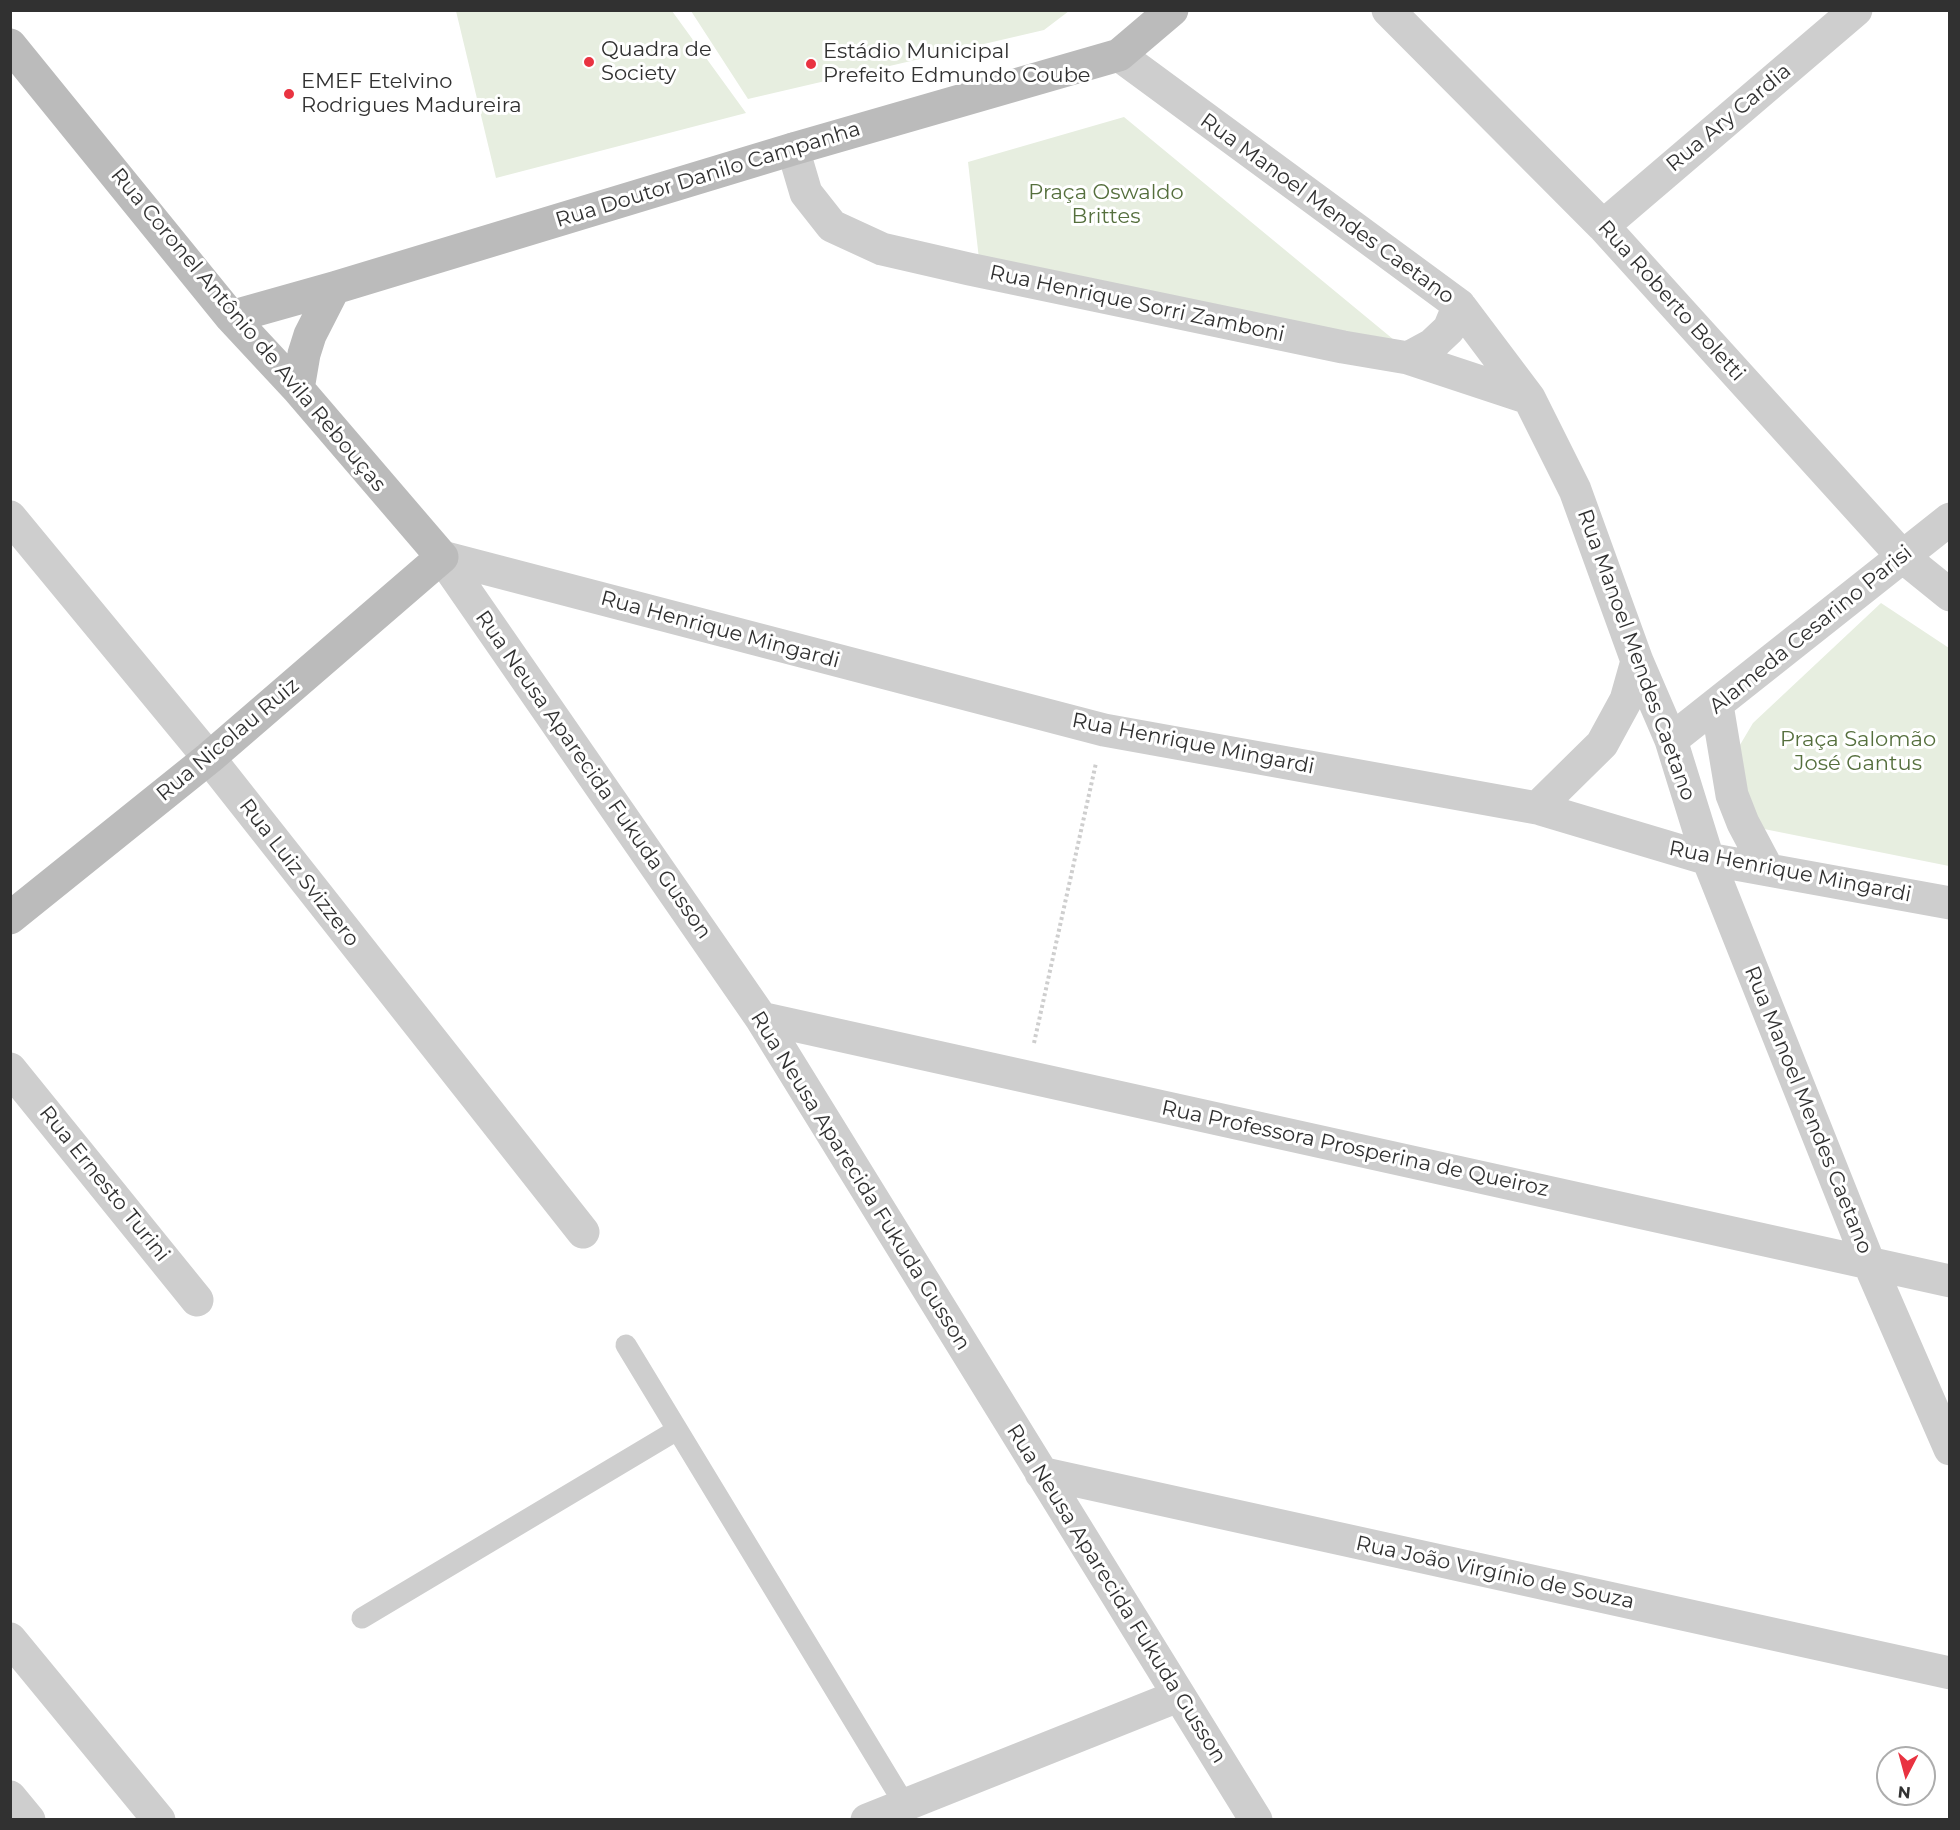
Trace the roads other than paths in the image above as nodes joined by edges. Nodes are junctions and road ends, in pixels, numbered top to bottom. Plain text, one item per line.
1 (1173, 10) edge
2 (1388, 10) edge
3 (1856, 10) edge
4 (10, 45) edge
5 (1119, 55) junction
6 (793, 149) junction
7 (1603, 226) junction
8 (334, 288) junction
9 (1459, 306) junction
10 (231, 317) junction
11 (1408, 358) junction
12 (298, 389) junction
13 (1529, 398) junction
14 (10, 517) edge
15 (1950, 519) edge
16 (442, 557) junction
17 (1903, 557) junction
18 (1950, 595) edge
19 (1637, 661) junction
20 (1716, 705) junction
21 (1671, 740) junction
22 (209, 759) junction
23 (1537, 808) junction
24 (1708, 859) junction
25 (1768, 870) junction
26 (1950, 903) edge
27 (10, 918) edge
28 (760, 1018) junction
29 (10, 1069) edge
30 (583, 1232) dead end
31 (1869, 1263) junction
32 (1950, 1281) edge
33 (197, 1300) dead end
34 (626, 1345) dead end
35 (677, 1430) junction
36 (1950, 1449) edge
37 (1041, 1473) junction
38 (362, 1618) dead end
39 (10, 1639) edge
40 (1950, 1672) edge
41 (1178, 1696) junction
42 (10, 1797) edge
43 (905, 1805) junction
44 (29, 1820) edge
45 (159, 1820) edge
46 (867, 1820) edge
47 (1256, 1820) edge

1 - 5 street, Rua Doutor Danilo Campanha
2 - 7 street, Rua Roberto Boletti
3 - 7 street, Rua Ary Cardia
4 - 10 street, Rua Coronel Antônio de Avila Rebouças
5 - 6 street, Rua Doutor Danilo Campanha
5 - 9 street, Rua Manoel Mendes Caetano
6 - 8 street, Rua Doutor Danilo Campanha
6 - 11 street, Rua Henrique Sorri Zamboni
7 - 17 street, Rua Roberto Boletti
8 - 10 street, Rua Doutor Danilo Campanha
8 - 12 street
9 - 11 street
9 - 13 street, Rua Manoel Mendes Caetano
10 - 12 street, Rua Coronel Antônio de Avila Rebouças
11 - 13 street, Rua Henrique Sorri Zamboni
12 - 16 street, Rua Coronel Antônio de Avila Rebouças
13 - 19 street, Rua Manoel Mendes Caetano
14 - 22 street, Rua Luiz Svizzero
15 - 17 street, Alameda Cesarino Parisi
16 - 22 street, Rua Nicolau Ruiz
16 - 23 street, Rua Henrique Mingardi
16 - 28 street, Rua Neusa Aparecida Fukuda Gusson
17 - 18 street, Rua Roberto Boletti
17 - 20 street, Alameda Cesarino Parisi
19 - 21 street, Rua Manoel Mendes Caetano
19 - 23 street
20 - 21 street, Alameda Cesarino Parisi
20 - 25 street
21 - 24 street, Rua Manoel Mendes Caetano
22 - 27 street, Rua Nicolau Ruiz
22 - 30 street, Rua Luiz Svizzero
23 - 24 street, Rua Henrique Mingardi
24 - 25 street, Rua Henrique Mingardi
24 - 31 street, Rua Manoel Mendes Caetano
25 - 26 street, Rua Henrique Mingardi
28 - 31 street, Rua Professora Prosperina de Queiroz
28 - 37 street, Rua Neusa Aparecida Fukuda Gusson
29 - 33 street, Rua Ernesto Turini
31 - 32 street, Rua Professora Prosperina de Queiroz
31 - 36 street, Rua Manoel Mendes Caetano
34 - 35 lane
35 - 38 lane
35 - 43 lane
37 - 40 street, Rua João Virgínio de Souza
37 - 41 street, Rua Neusa Aparecida Fukuda Gusson
39 - 45 street
41 - 43 street
41 - 47 street, Rua Neusa Aparecida Fukuda Gusson
42 - 44 street
43 - 46 street

